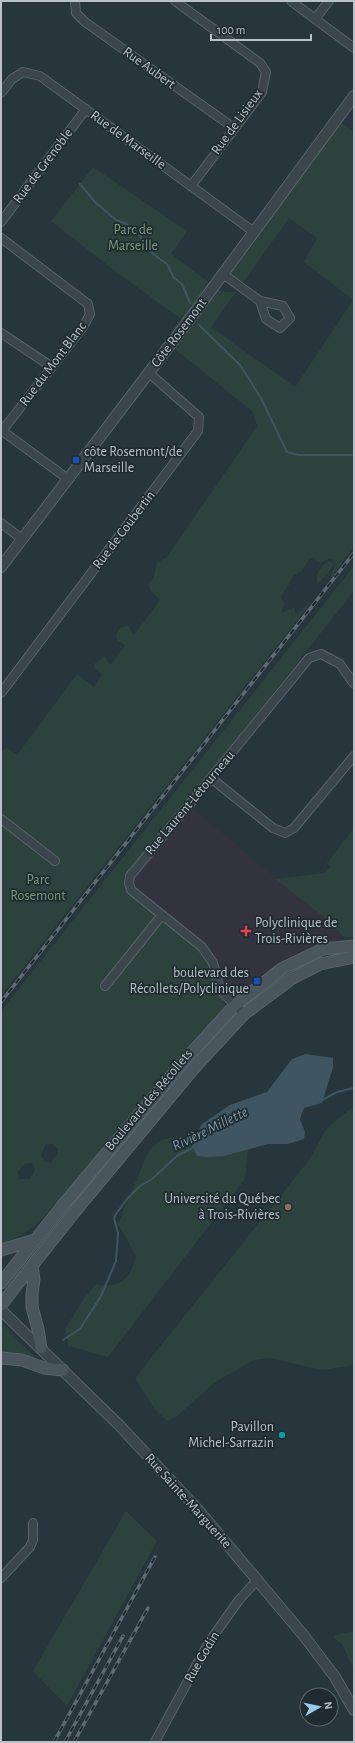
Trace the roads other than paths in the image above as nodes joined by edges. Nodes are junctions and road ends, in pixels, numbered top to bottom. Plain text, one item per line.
1 (75, 1) edge
2 (175, 1) edge
3 (291, 1) edge
4 (329, 1) edge
5 (315, 19) junction
6 (354, 48) edge
7 (1, 93) edge
8 (354, 96) edge
9 (86, 109) junction
10 (234, 128) junction
11 (191, 186) junction
12 (1, 222) edge
13 (254, 232) junction
14 (1, 238) edge
15 (223, 274) junction
16 (260, 300) dead end
17 (1, 333) edge
18 (52, 367) junction
19 (149, 373) junction
20 (2, 431) edge
21 (68, 479) junction
22 (1, 523) edge
23 (22, 539) junction
24 (1, 567) edge
25 (354, 684) edge
26 (1, 693) edge
27 (354, 756) edge
28 (211, 778) junction
29 (1, 819) edge
30 (55, 861) dead end
31 (162, 915) junction
32 (354, 946) edge
33 (354, 957) edge
34 (105, 986) dead end
35 (235, 1004) junction
36 (244, 1014) junction
37 (35, 1240) junction
38 (1, 1250) edge
39 (32, 1266) junction
40 (1, 1283) edge
41 (1, 1305) edge
42 (1, 1310) edge
43 (41, 1348) junction
44 (1, 1358) edge
45 (63, 1370) junction
46 (33, 1523) dead end
47 (1, 1578) edge
48 (258, 1579) junction
49 (354, 1710) edge
50 (155, 1742) edge

1 - 10 street, Rue Aubert
2 - 10 street, Rue de Lisieux
3 - 5 street
4 - 5 street
5 - 6 street
7 - 9 street, Rue de Marseille
8 - 13 street, Côte Rosemont
9 - 11 street, Rue de Marseille
9 - 12 street, Rue de Grenoble
10 - 11 street, Rue de Lisieux
11 - 13 street, Rue de Marseille
13 - 15 street, Côte Rosemont
14 - 18 street, Rue du Mont Blanc
15 - 16 street
15 - 19 street, Côte Rosemont
17 - 18 street
18 - 20 street, Rue du Mont Blanc
19 - 21 street, Côte Rosemont
19 - 26 street, Rue de Coubertin
20 - 21 street
21 - 23 street, Côte Rosemont
22 - 23 street
23 - 24 street, Côte Rosemont
25 - 28 street, Rue Laurent-Létourneau
27 - 28 street
28 - 31 street, Rue Laurent-Létourneau
29 - 30 street
31 - 34 street
31 - 35 street, Rue Laurent-Létourneau
32 - 35 main road, Boulevard des Récollets
33 - 36 main road, Boulevard des Récollets
35 - 36 street
35 - 37 main road, Boulevard des Récollets
36 - 39 main road, Boulevard des Récollets
37 - 38 main road
37 - 40 main road, Boulevard des Récollets
39 - 41 main road, Boulevard des Récollets
39 - 43 main road
42 - 43 street, Rue Sainte-Marguerite
43 - 45 street, Rue Sainte-Marguerite
44 - 45 main road
45 - 48 street, Rue Sainte-Marguerite
46 - 47 street
48 - 49 street, Rue Sainte-Marguerite
48 - 50 street, Rue Godin

